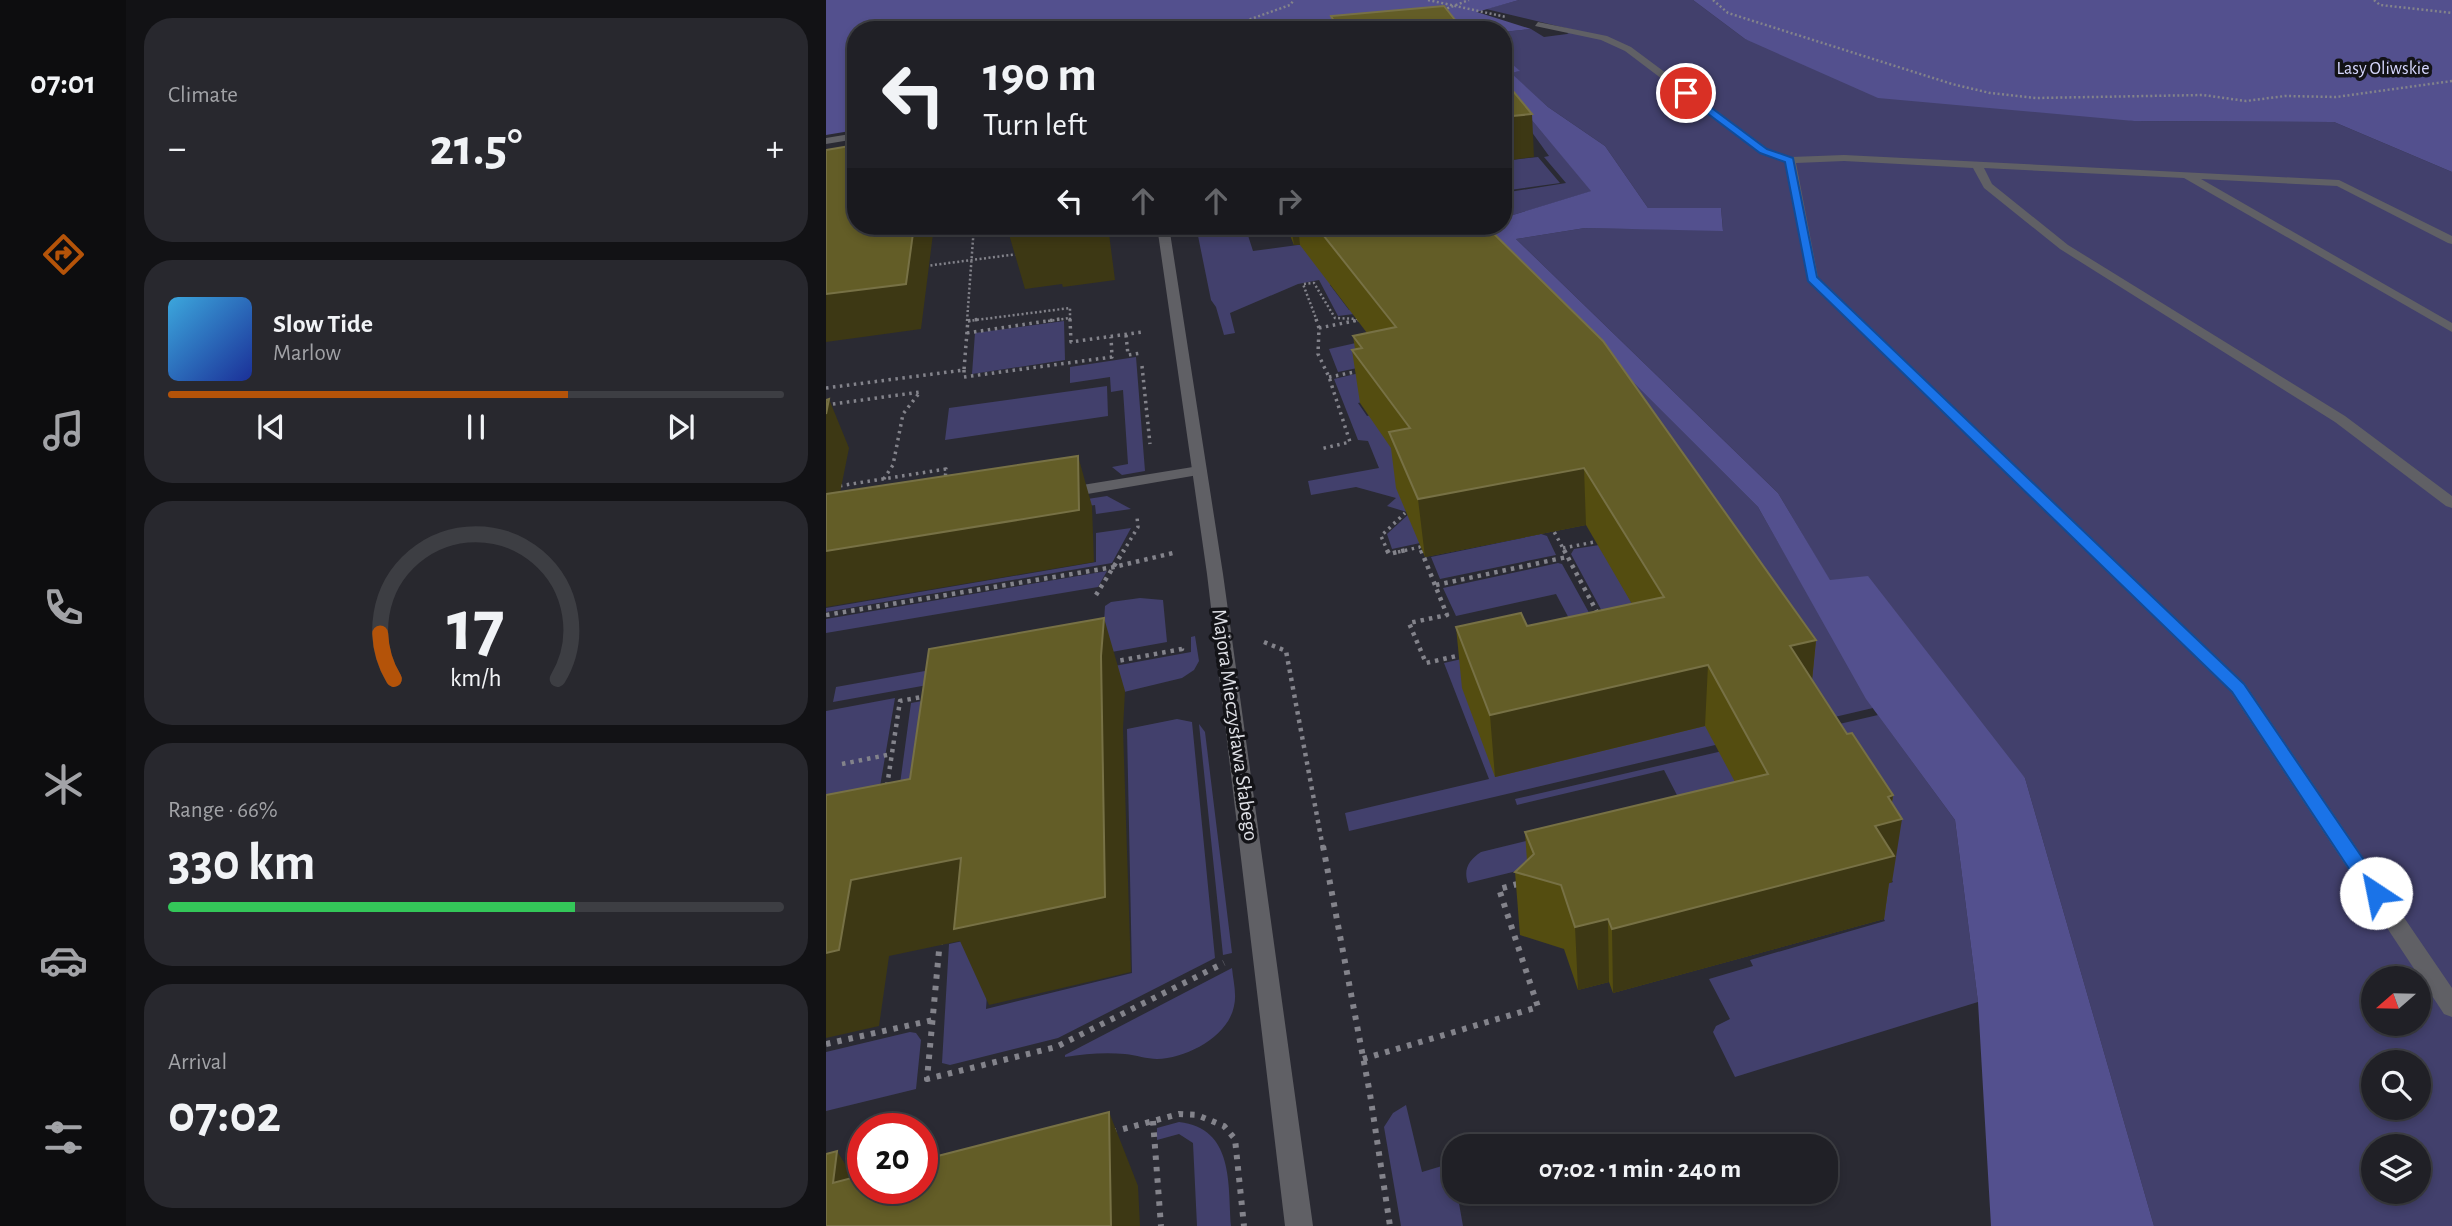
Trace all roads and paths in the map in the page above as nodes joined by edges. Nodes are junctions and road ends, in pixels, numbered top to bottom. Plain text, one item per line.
1 (1294, 0) edge
2 (1428, 0) edge
3 (1469, 0) edge
4 (1713, 0) edge
5 (2374, 0) edge
6 (1457, 4) junction
7 (1434, 13) edge
8 (2452, 13) edge
9 (1250, 21) edge
10 (1538, 24) joint
11 (2452, 81) edge
12 (847, 138) edge
13 (826, 141) edge
14 (1790, 160) junction
15 (1977, 165) junction
16 (2186, 174) junction
17 (973, 235) edge
18 (1164, 235) edge
19 (2452, 241) edge
20 (1026, 253) edge
21 (972, 260) junction
22 (917, 267) edge
23 (1070, 318) junction
24 (968, 321) junction
25 (1319, 328) junction
26 (2452, 328) edge
27 (967, 332) junction
28 (1137, 333) dead end
29 (1126, 335) junction
30 (1111, 337) junction
31 (1141, 353) dead end
32 (1370, 369) edge
33 (964, 370) junction
34 (1329, 377) junction
35 (826, 388) edge
36 (826, 405) edge
37 (1320, 449) dead end
38 (1199, 471) junction
39 (883, 480) junction
40 (826, 488) edge
41 (943, 491) edge
42 (1047, 496) edge
43 (2452, 503) edge
44 (1405, 513) edge
45 (1137, 517) dead end
46 (1541, 530) dead end
47 (1602, 540) edge
48 (1563, 548) junction
49 (1435, 551) dead end
50 (1174, 553) dead end
51 (1423, 554) junction
52 (1567, 558) junction
53 (1114, 567) junction
54 (1436, 585) junction
55 (1096, 595) dead end
56 (826, 615) edge
57 (1603, 624) edge
58 (1180, 635) dead end
59 (1466, 654) edge
60 (1101, 664) edge
61 (940, 693) edge
62 (892, 754) junction
63 (842, 764) dead end
64 (886, 791) edge
65 (1524, 883) edge
66 (1524, 935) dead end
67 (931, 936) dead end
68 (1514, 937) junction
69 (1233, 959) dead end
70 (2452, 1007) edge
71 (933, 1020) junction
72 (826, 1044) edge
73 (1363, 1059) dead end
74 (1153, 1121) junction
75 (1102, 1135) edge
76 (1161, 1226) edge
77 (1244, 1226) edge
78 (1300, 1226) edge

1 - 9 path
2 - 6 path
3 - 6 path
4 - 11 path
5 - 8 path
6 - 7 path
6 - 10 path
10 - 14 street
12 - 13 street
14 - 15 street
14 - 70 street
15 - 16 street
15 - 43 street
16 - 19 street
16 - 26 street
17 - 21 path
18 - 38 street, Majora Mieczysława Słabego
20 - 21 path
21 - 22 path
21 - 24 path
23 - 24 path
23 - 27 path
23 - 30 path
24 - 27 path
25 - 25 path
25 - 34 path
27 - 33 path
28 - 29 path
29 - 30 path
29 - 31 path
30 - 33 path
32 - 34 path
33 - 35 path
34 - 37 path
36 - 39 path
38 - 42 street
38 - 78 street, Majora Mieczysława Słabego
39 - 40 path
39 - 41 path
44 - 51 path
45 - 53 path
46 - 48 path
47 - 48 path
48 - 52 path
49 - 51 path
50 - 53 path
51 - 54 path
52 - 54 path
52 - 57 path
53 - 55 path
53 - 56 path
54 - 59 path
58 - 60 path
61 - 62 path
62 - 63 path
62 - 64 path
65 - 68 path
66 - 68 path
67 - 71 path
68 - 73 path
69 - 71 path
71 - 72 path
74 - 75 path
74 - 76 path
74 - 77 path

